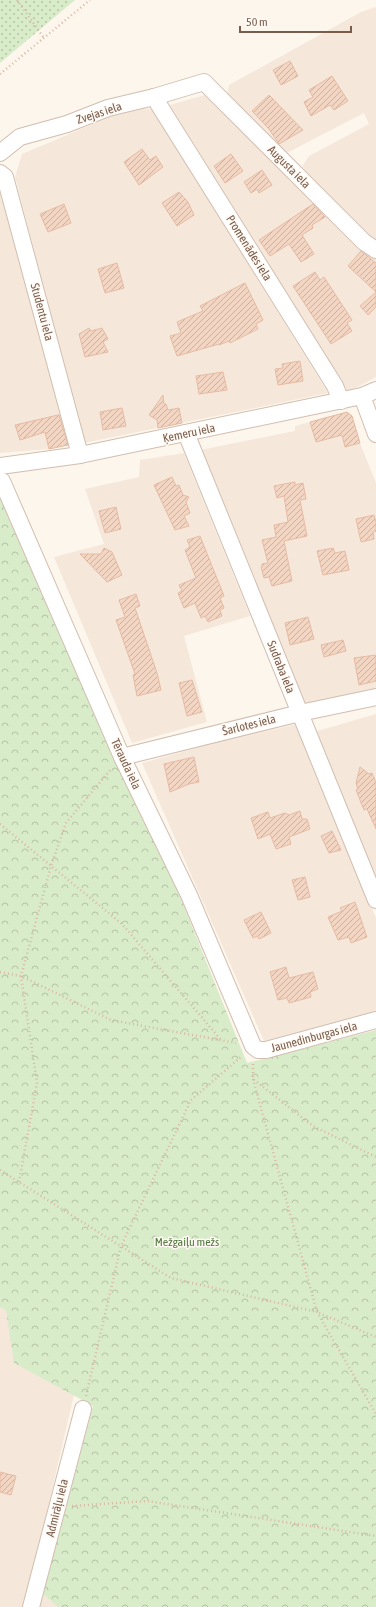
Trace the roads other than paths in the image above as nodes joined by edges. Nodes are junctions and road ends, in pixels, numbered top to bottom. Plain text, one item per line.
1 (204, 82) joint
2 (154, 98) junction
3 (0, 153) edge
4 (0, 173) edge
5 (376, 250) edge
6 (369, 393) edge
7 (341, 401) junction
8 (186, 433) junction
9 (376, 434) edge
10 (80, 454) junction
11 (3, 474) edge
12 (376, 697) edge
13 (300, 713) junction
14 (122, 757) junction
15 (376, 900) edge
16 (376, 1020) edge
17 (253, 1046) joint
18 (82, 1409) road end
19 (31, 1607) edge

1 - 2 street, Zvejas iela
1 - 5 street, Augusta iela
2 - 3 street, Zvejas iela
2 - 7 street, Promenādes iela
4 - 10 street, Studentu iela
6 - 7 street, Ķemeru iela
6 - 9 street
7 - 8 street, Ķemeru iela
8 - 10 street, Ķemeru iela
8 - 13 street, Sudraba iela
10 - 11 street, Ķemeru iela
11 - 14 street, Tērauda iela
12 - 13 street, Šarlotes iela
13 - 14 street, Šarlotes iela
13 - 15 street, Sudraba iela
14 - 17 street, Tērauda iela
16 - 17 street, Jaunedinburgas iela
18 - 19 street, Admirāļu iela

